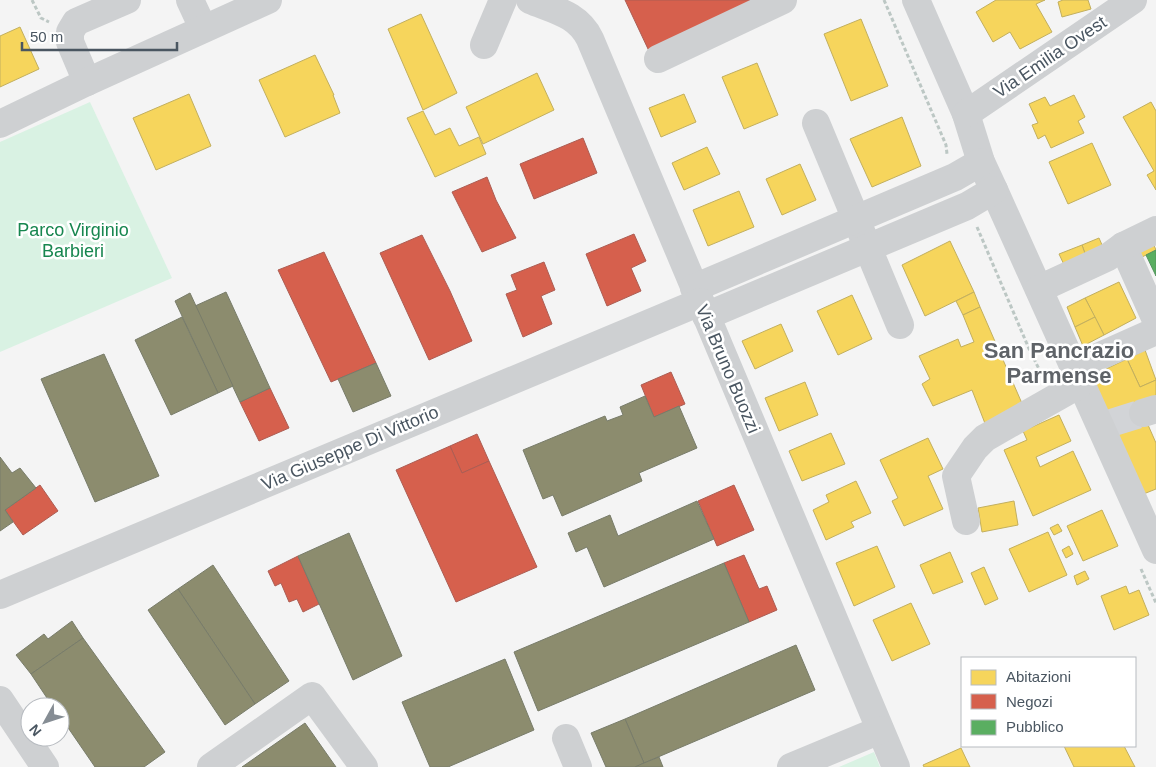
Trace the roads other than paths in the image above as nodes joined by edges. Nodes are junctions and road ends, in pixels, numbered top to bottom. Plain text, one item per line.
1 (126, 0) edge
2 (190, 0) edge
3 (268, 0) edge
4 (503, 0) edge
5 (530, 0) edge
6 (783, 0) edge
7 (916, 0) edge
8 (1133, 0) edge
9 (202, 28) junction
10 (484, 44) dead end
11 (658, 59) dead end
12 (87, 82) junction
13 (966, 114) junction
14 (816, 123) dead end
15 (0, 124) edge
16 (981, 162) junction
17 (994, 190) junction
18 (856, 219) junction
19 (1156, 230) edge
20 (867, 248) junction
21 (1116, 251) junction
22 (1039, 289) junction
23 (700, 302) junction
24 (1156, 320) edge
25 (900, 325) dead end
26 (1156, 331) edge
27 (1076, 376) junction
28 (966, 521) dead end
29 (1147, 557) edge
30 (0, 595) edge
31 (0, 700) edge
32 (880, 730) junction
33 (566, 738) dead end
34 (45, 767) edge
35 (212, 767) edge
36 (364, 767) edge
37 (578, 767) edge
38 (791, 767) edge
39 (896, 767) edge

1 - 12 street
2 - 9 street
3 - 9 street
4 - 10 street
5 - 23 street, Via Bruno Buozzi
6 - 11 street
7 - 13 street
8 - 13 street, Via Emilia Ovest
9 - 12 street
12 - 15 street
13 - 16 street
14 - 18 street
16 - 17 street
16 - 18 street
17 - 20 street
17 - 22 street
18 - 20 street
18 - 23 street
19 - 21 street
20 - 23 street
20 - 25 street
21 - 22 street
21 - 24 street
22 - 27 street
23 - 30 street, Via Giuseppe Di Vittorio
23 - 32 street, Via Bruno Buozzi
26 - 27 street
27 - 28 street
27 - 29 street
31 - 34 street
32 - 38 street
32 - 39 street, Via Bruno Buozzi
33 - 37 street
35 - 36 street

